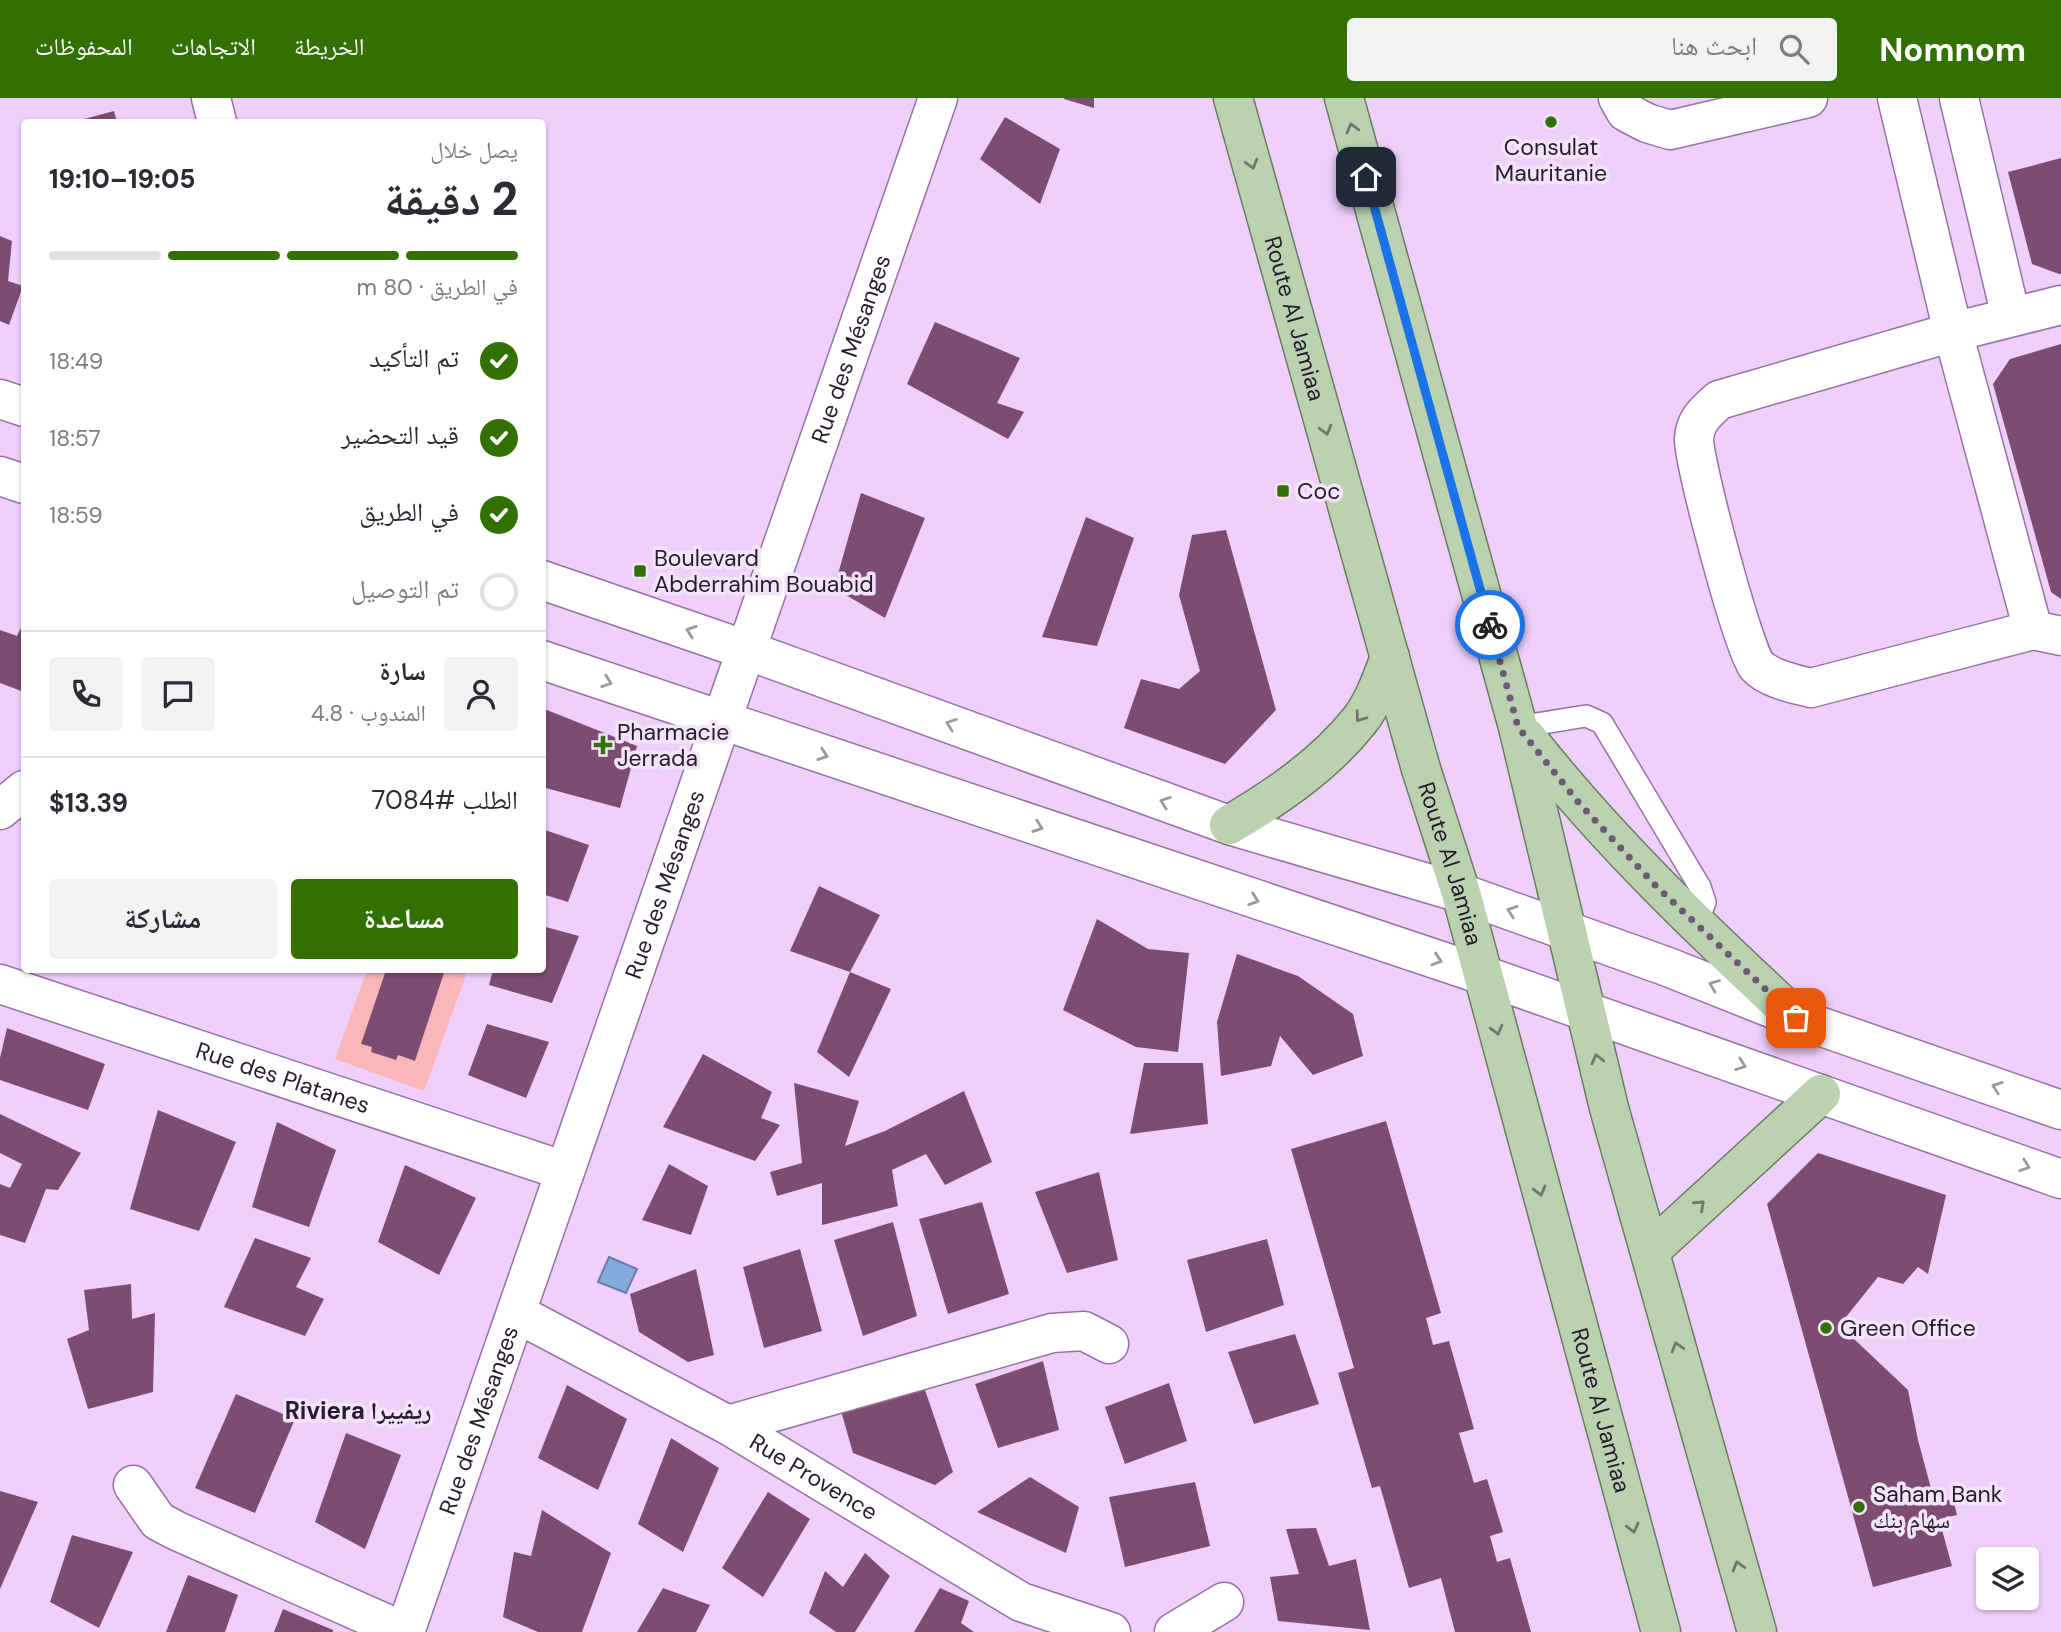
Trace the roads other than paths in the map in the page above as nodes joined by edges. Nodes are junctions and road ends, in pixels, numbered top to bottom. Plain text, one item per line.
1 (211, 98) edge
2 (938, 98) edge
3 (1233, 98) edge
4 (1344, 98) edge
5 (1618, 98) edge
6 (1808, 98) edge
7 (1897, 98) edge
8 (1959, 98) edge
9 (216, 119) edge
10 (2061, 305) edge
11 (2011, 317) junction
12 (1953, 332) junction
13 (0, 399) edge
14 (21, 406) edge
15 (0, 476) edge
16 (21, 483) edge
17 (546, 581) edge
18 (2047, 633) edge
19 (746, 650) junction
20 (1390, 657) junction
21 (546, 661) edge
22 (722, 721) junction
23 (1518, 727) junction
24 (21, 792) edge
25 (0, 810) edge
26 (1229, 825) junction
27 (1461, 894) junction
28 (1696, 926) junction
29 (1568, 931) junction
30 (1483, 975) junction
31 (0, 984) edge
32 (1584, 1010) junction
33 (1796, 1018) junction
34 (1821, 1094) junction
35 (2061, 1110) edge
36 (565, 1171) junction
37 (2061, 1179) edge
38 (1650, 1251) junction
39 (516, 1313) junction
40 (1110, 1344) dead end
41 (728, 1425) junction
42 (133, 1485) dead end
43 (1224, 1602) dead end
44 (405, 1632) edge
45 (1111, 1632) edge
46 (1174, 1632) edge
47 (1661, 1632) edge
48 (1757, 1632) edge

1 - 9 street
2 - 19 street, Rue des Mésanges
3 -> 20 main road, Route Al Jamiaa
23 -> 4 main road
5 - 6 street
7 - 12 street
8 - 11 street
10 - 11 street
11 - 12 street
12 - 18 street
12 - 18 street
13 - 14 street
15 - 16 street
19 -> 17 street
19 - 22 street, Rue des Mésanges
26 -> 19 street
20 -> 26 main road
20 - 27 main road, Route Al Jamiaa
21 -> 22 street
22 -> 30 street
22 - 36 street, Rue des Mésanges
23 - 28 main road
23 - 28 lane
23 - 29 main road
24 - 25 street
26 - 27 street
29 -> 27 street
27 - 30 main road, Route Al Jamiaa
28 - 33 main road
29 - 32 main road
33 -> 29 street
30 - 32 street
30 -> 47 main road, Route Al Jamiaa
31 - 36 street, Rue des Platanes
32 -> 34 street
38 -> 32 main road
35 -> 33 street
34 -> 37 street
38 -> 34 main road
36 - 39 street, Rue des Mésanges
48 -> 38 main road
39 - 41 street, Rue Provence
39 - 44 street, Rue des Mésanges
40 - 41 street
41 - 45 street, Rue Provence
42 - 44 street
43 - 46 street

